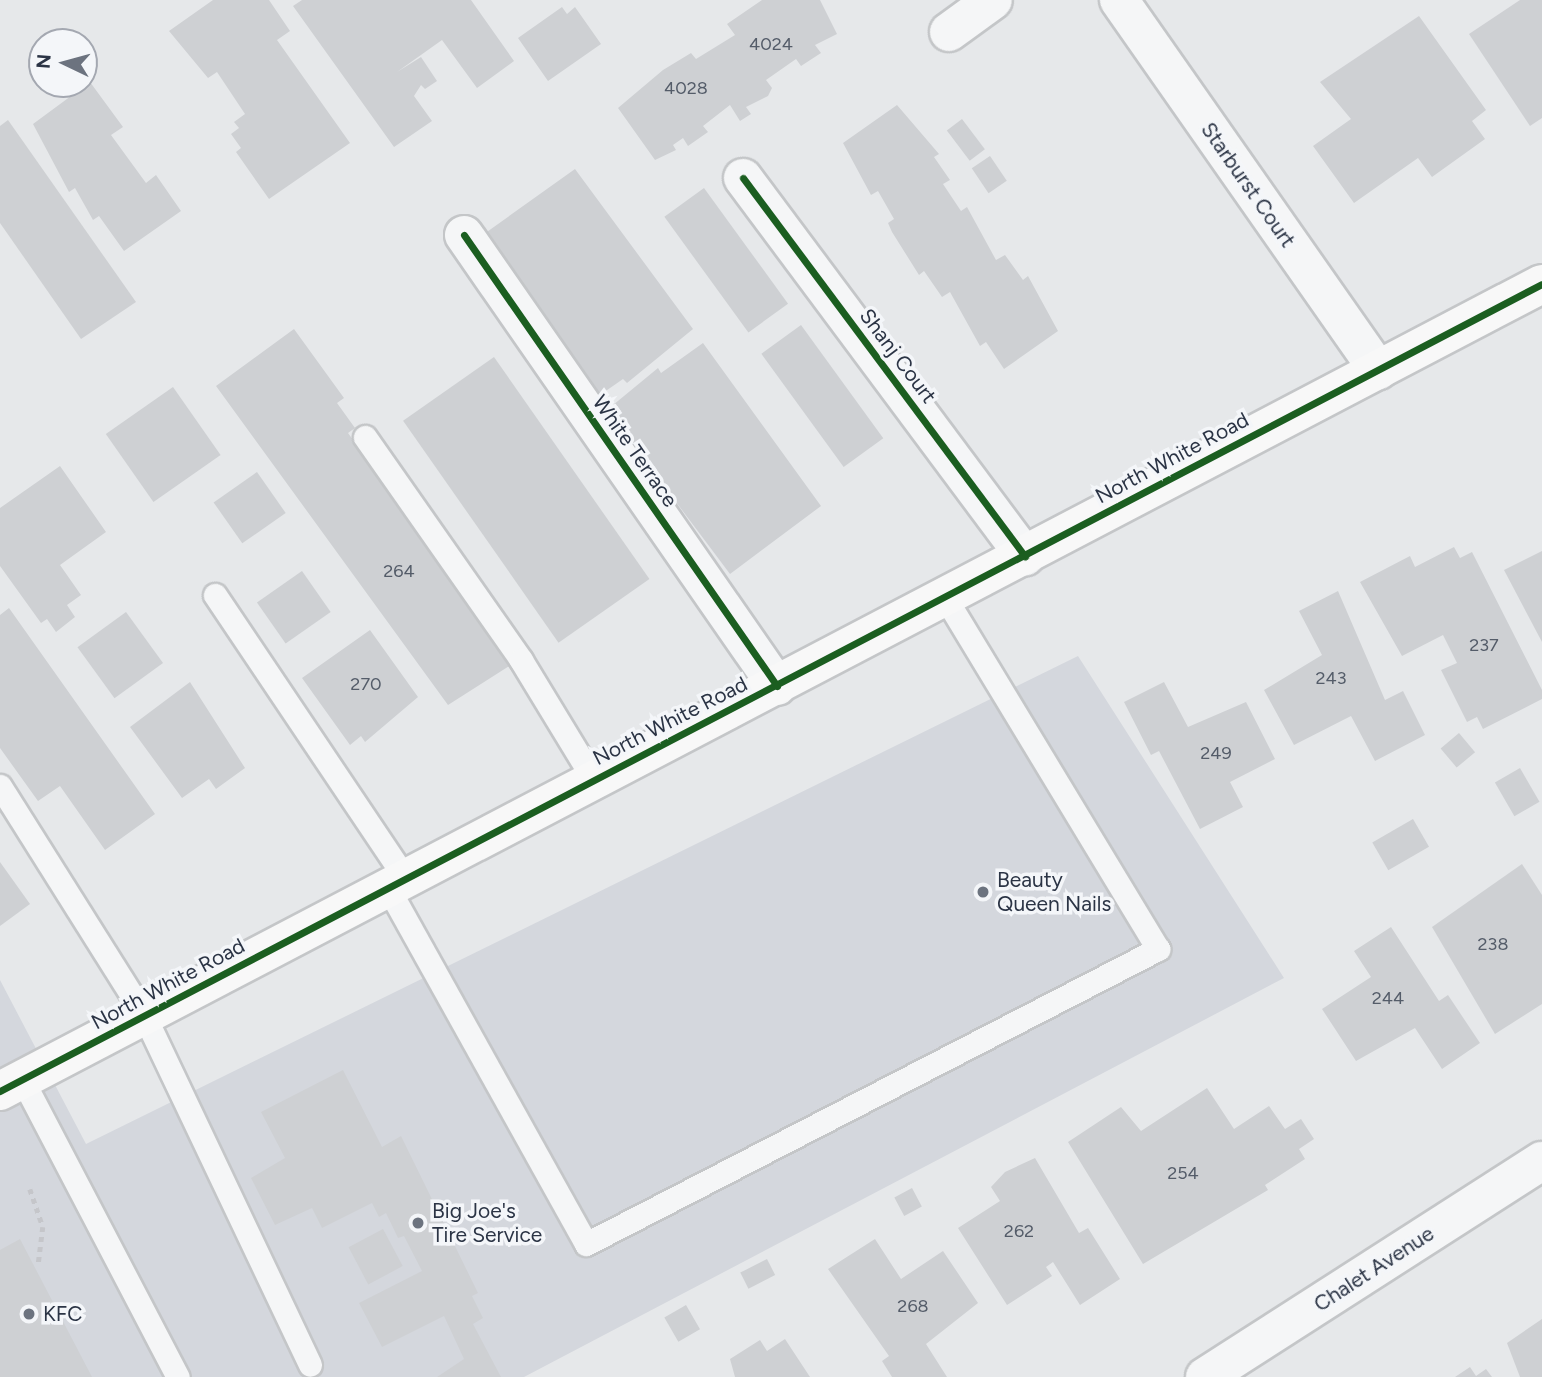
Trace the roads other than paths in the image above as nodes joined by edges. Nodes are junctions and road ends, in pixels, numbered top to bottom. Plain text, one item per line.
1 (993, 0) edge
2 (1119, 0) edge
3 (949, 32) dead end
4 (743, 178) dead end
5 (464, 235) dead end
6 (1542, 284) edge
7 (1378, 370) junction
8 (365, 437) dead end
9 (1025, 555) junction
10 (215, 595) dead end
11 (945, 597) junction
12 (777, 685) junction
13 (594, 780) junction
14 (0, 786) edge
15 (397, 884) junction
16 (144, 1015) junction
17 (11, 1085) edge
18 (1542, 1161) edge
19 (310, 1365) dead end
20 (178, 1377) edge
21 (1205, 1377) edge

1 - 3 street
2 - 7 street, Starburst Court
4 - 9 street, Shanj Court
5 - 12 street, White Terrace
6 - 7 main road, North White Road
7 - 9 main road, North White Road
8 - 13 lane
9 - 11 main road, North White Road
10 - 15 lane
11 - 12 main road, North White Road
11 - 15 lane
12 - 13 main road, North White Road
13 - 15 main road, North White Road
14 - 16 lane
15 - 16 main road, North White Road
16 - 17 main road, North White Road
16 - 19 lane
17 - 20 lane
18 - 21 street, Chalet Avenue

